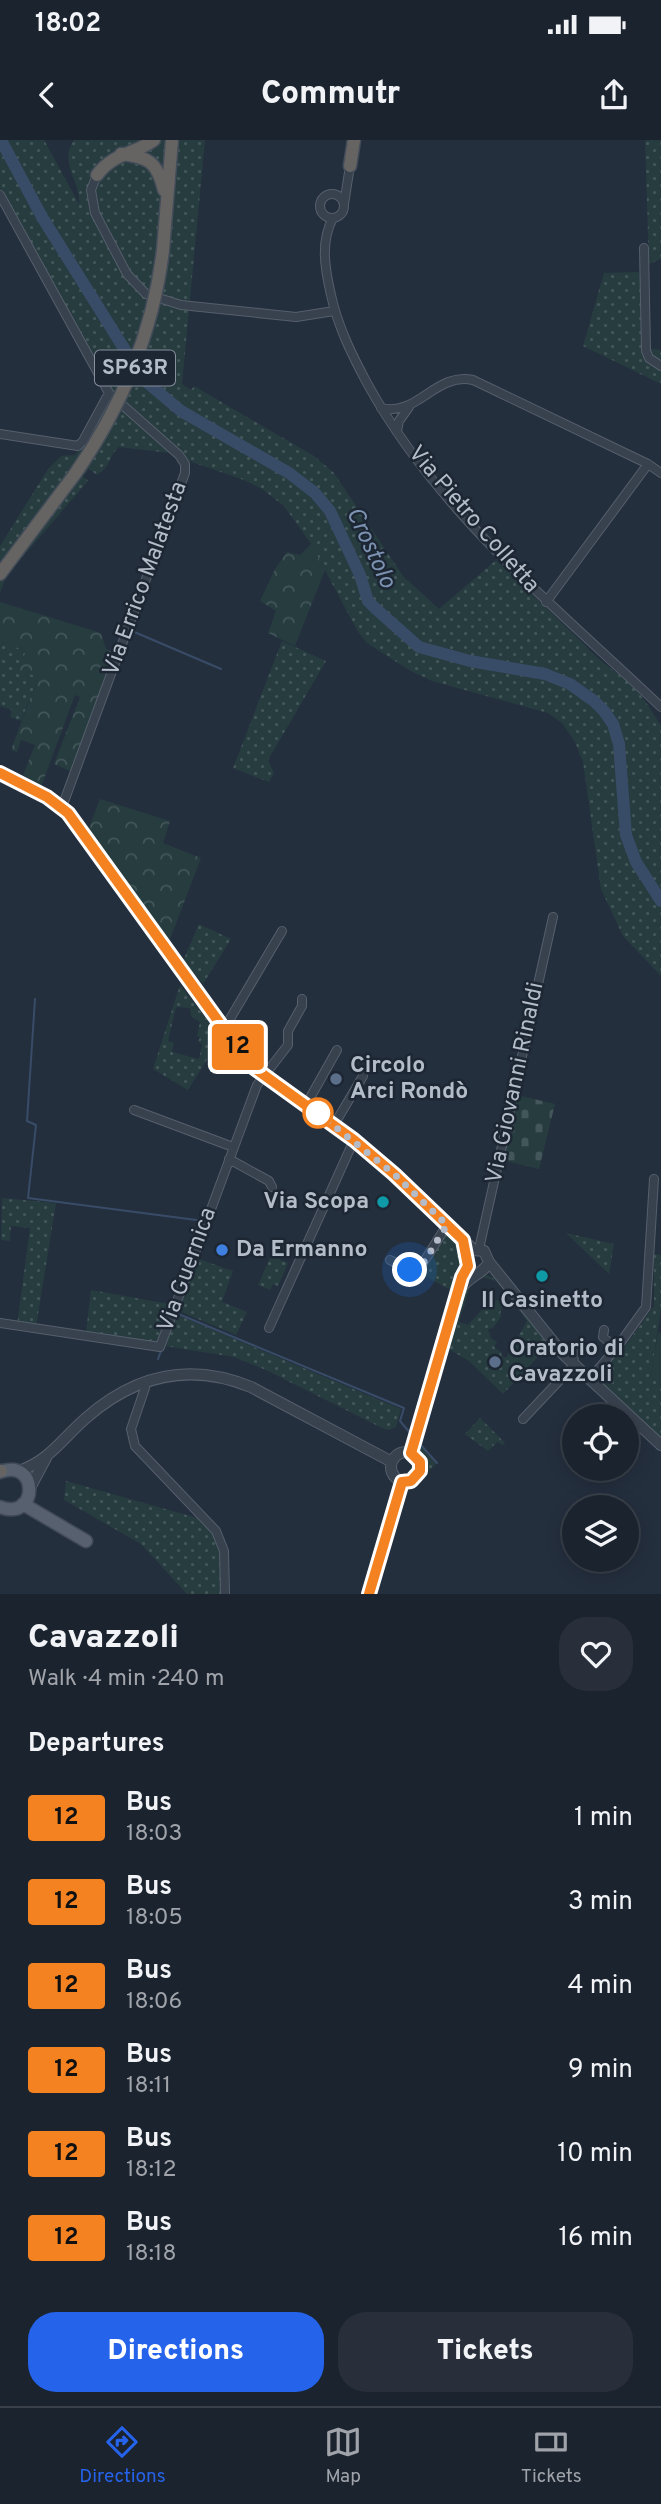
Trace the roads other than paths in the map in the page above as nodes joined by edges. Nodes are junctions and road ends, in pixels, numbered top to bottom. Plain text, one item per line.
1 (154, 140) edge
2 (172, 140) edge
3 (354, 140) edge
4 (121, 154) junction
5 (350, 166) junction
6 (97, 175) joint
7 (335, 194) junction
8 (0, 195) edge
9 (167, 200) junction
10 (344, 205) junction
11 (330, 217) junction
12 (644, 248) dead end
13 (334, 312) junction
14 (661, 366) edge
15 (109, 393) junction
16 (413, 402) junction
17 (380, 408) junction
18 (397, 431) junction
19 (0, 434) edge
20 (648, 464) junction
21 (661, 473) edge
22 (0, 574) edge
23 (546, 602) junction
24 (661, 706) edge
25 (0, 773) edge
26 (62, 807) junction
27 (553, 917) dead end
28 (282, 931) dead end
29 (302, 999) dead end
30 (224, 1029) junction
31 (337, 1050) dead end
32 (363, 1076) dead end
33 (264, 1077) junction
34 (306, 1105) junction
35 (134, 1110) dead end
36 (334, 1125) junction
37 (354, 1140) junction
38 (233, 1147) junction
39 (229, 1159) junction
40 (654, 1179) dead end
41 (272, 1187) dead end
42 (651, 1223) junction
43 (661, 1224) edge
44 (447, 1225) junction
45 (390, 1260) dead end
46 (477, 1261) junction
47 (0, 1323) edge
48 (269, 1328) dead end
49 (604, 1330) dead end
50 (573, 1348) dead end
51 (616, 1348) junction
52 (573, 1365) junction
53 (589, 1380) junction
54 (145, 1388) dead end
55 (523, 1419) dead end
56 (661, 1445) edge
57 (411, 1453) junction
58 (47, 1457) junction
59 (392, 1462) junction
60 (0, 1471) edge
61 (19, 1471) junction
62 (402, 1482) junction
63 (30, 1488) junction
64 (23, 1504) junction
65 (0, 1507) edge
66 (86, 1541) dead end
67 (225, 1594) edge
68 (369, 1594) edge

1 - 4 highway
2 - 9 highway, SP63R
3 - 5 highway
4 - 6 highway
4 - 9 highway
5 - 7 street
5 - 10 street
6 - 13 street
7 - 10 street
7 - 11 street
8 - 15 street, Via Errico Malatesta
9 - 22 highway, SP63R, bridge
10 - 11 street
11 - 13 street, Via Pietro Colletta
12 - 14 street
13 - 17 street, Via Pietro Colletta
15 - 19 street
15 - 26 street, Via Errico Malatesta
16 - 17 street
16 - 18 street
16 - 20 street
17 - 18 street, Via Pietro Colletta
18 - 23 street, Via Pietro Colletta
20 - 21 street
20 - 23 street
23 - 24 street, Via Pietro Colletta
25 - 26 street
26 - 30 street
27 - 46 street, Via Giovanni Rinaldi
28 - 30 street
29 - 33 street, Via Guernica
30 - 33 street
31 - 34 street
32 - 36 street
33 - 34 street
33 - 38 street, Via Guernica
34 - 36 street
35 - 38 street
36 - 37 street
37 - 44 street
37 - 48 street
38 - 39 street, Via Guernica
39 - 41 street
39 - 47 street, Via Guernica
40 - 42 street
42 - 43 street
42 - 51 street
44 - 45 street
44 - 46 street
46 - 52 street
46 - 57 street
49 - 51 street
50 - 52 street
51 - 53 street
52 - 53 street
52 - 55 street
53 - 56 street
54 - 67 street
57 - 59 street
57 - 62 street
58 - 59 street
58 - 61 street
58 - 63 street
59 - 62 street
60 - 61 main road
61 - 63 main road
62 - 68 street
63 - 64 main road
64 - 65 main road
64 - 66 main road

